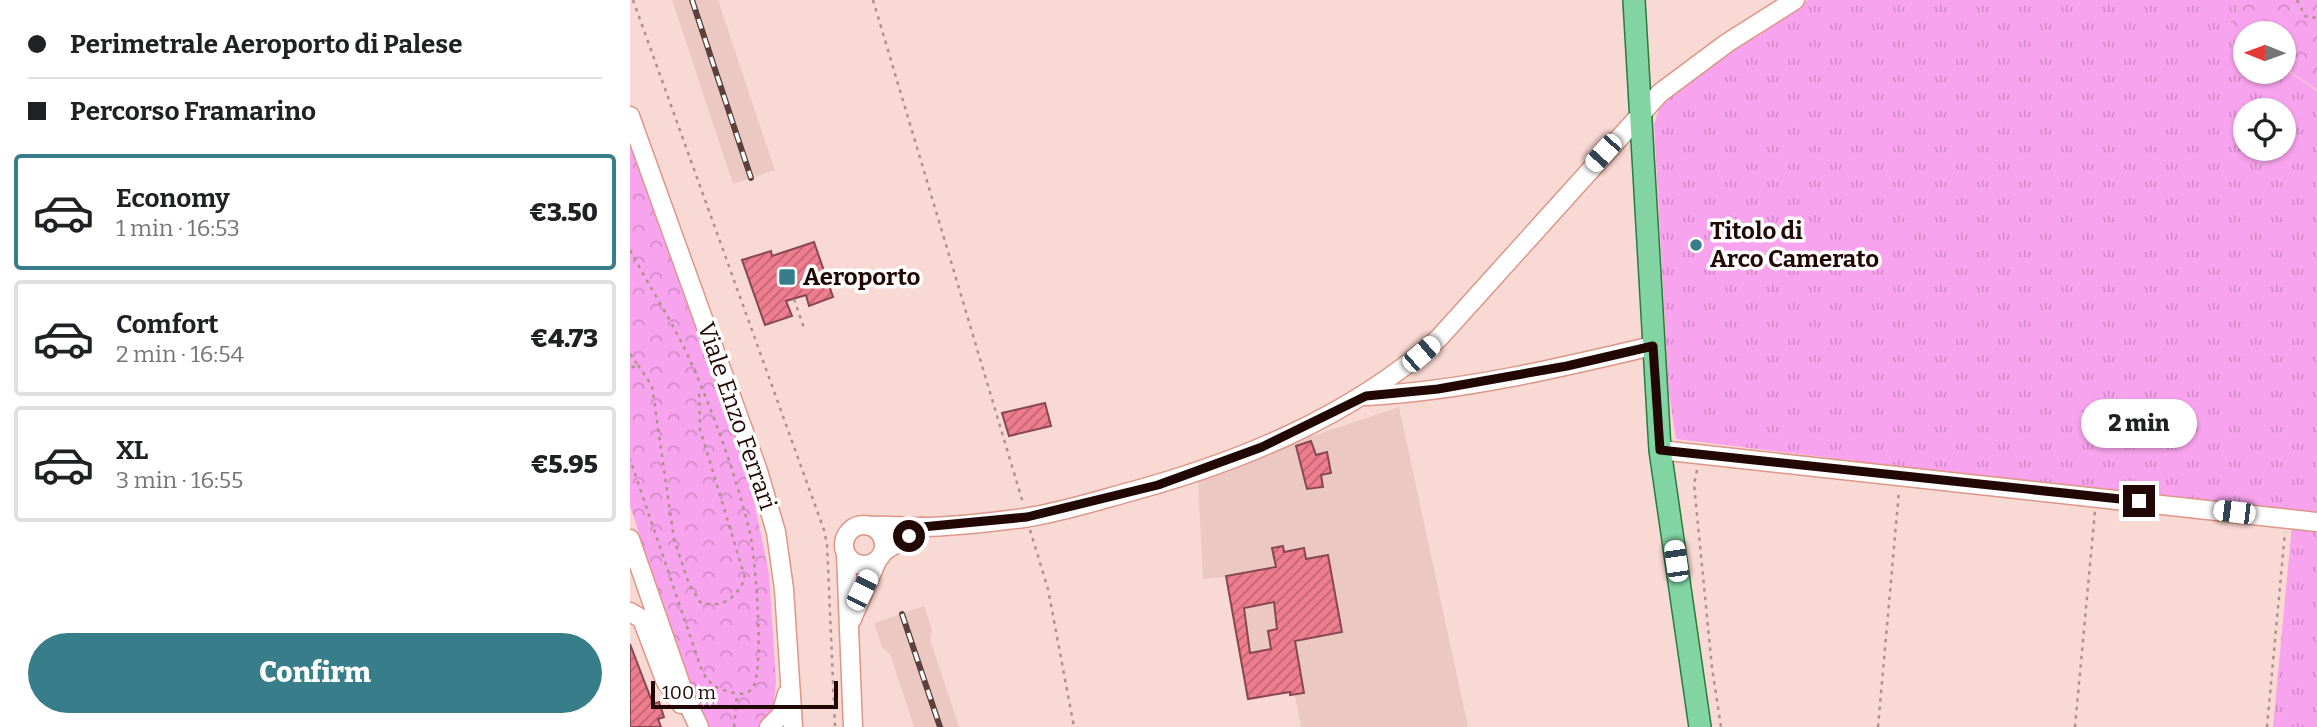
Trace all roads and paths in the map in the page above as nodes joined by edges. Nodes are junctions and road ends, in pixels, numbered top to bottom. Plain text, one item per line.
1 (633, 0) edge
2 (873, 0) edge
3 (1634, 0) edge
4 (1795, 0) edge
5 (2297, 0) edge
6 (2317, 18) edge
7 (1639, 113) junction
8 (630, 116) edge
9 (630, 250) edge
10 (794, 299) dead end
11 (805, 331) dead end
12 (1653, 346) junction
13 (630, 354) edge
14 (638, 365) junction
15 (630, 368) edge
16 (699, 387) junction
17 (1366, 396) junction
18 (1660, 450) junction
19 (630, 459) edge
20 (1698, 465) dead end
21 (1900, 487) dead end
22 (2096, 497) junction
23 (1027, 517) junction
24 (2286, 519) junction
25 (2317, 522) edge
26 (870, 526) junction
27 (922, 527) junction
28 (630, 539) edge
29 (846, 554) junction
30 (880, 556) junction
31 (630, 612) edge
32 (848, 628) junction
33 (790, 670) junction
34 (737, 694) junction
35 (696, 723) edge
36 (734, 727) edge
37 (769, 727) edge
38 (793, 727) edge
39 (835, 727) edge
40 (853, 727) edge
41 (1074, 727) edge
42 (1700, 727) edge
43 (1721, 727) edge
44 (1878, 727) edge
45 (2075, 727) edge
46 (2267, 727) edge

1 - 39 path
2 - 23 path
3 - 7 main road
4 - 7 street
5 - 6 path
7 - 12 main road
7 - 17 street
8 - 33 street, Viale Enzo Ferrari
9 - 16 path
10 - 11 path
12 - 17 street
12 - 18 main road
13 - 14 path
14 - 15 path
14 - 16 path
16 - 34 path
17 - 23 street
18 - 22 street
18 - 42 main road
19 - 34 path
20 - 43 path
21 - 44 path
22 - 24 street
22 - 45 path
23 - 27 street
23 - 41 path
24 - 25 street
24 - 46 path
26 - 27 street
26 - 29 street
26 - 30 street
27 - 30 street
28 - 35 street
29 - 30 street
29 - 32 street
30 - 32 street
31 - 35 street
32 - 40 street
33 - 37 street
33 - 38 street, Viale Enzo Ferrari
34 - 36 path

